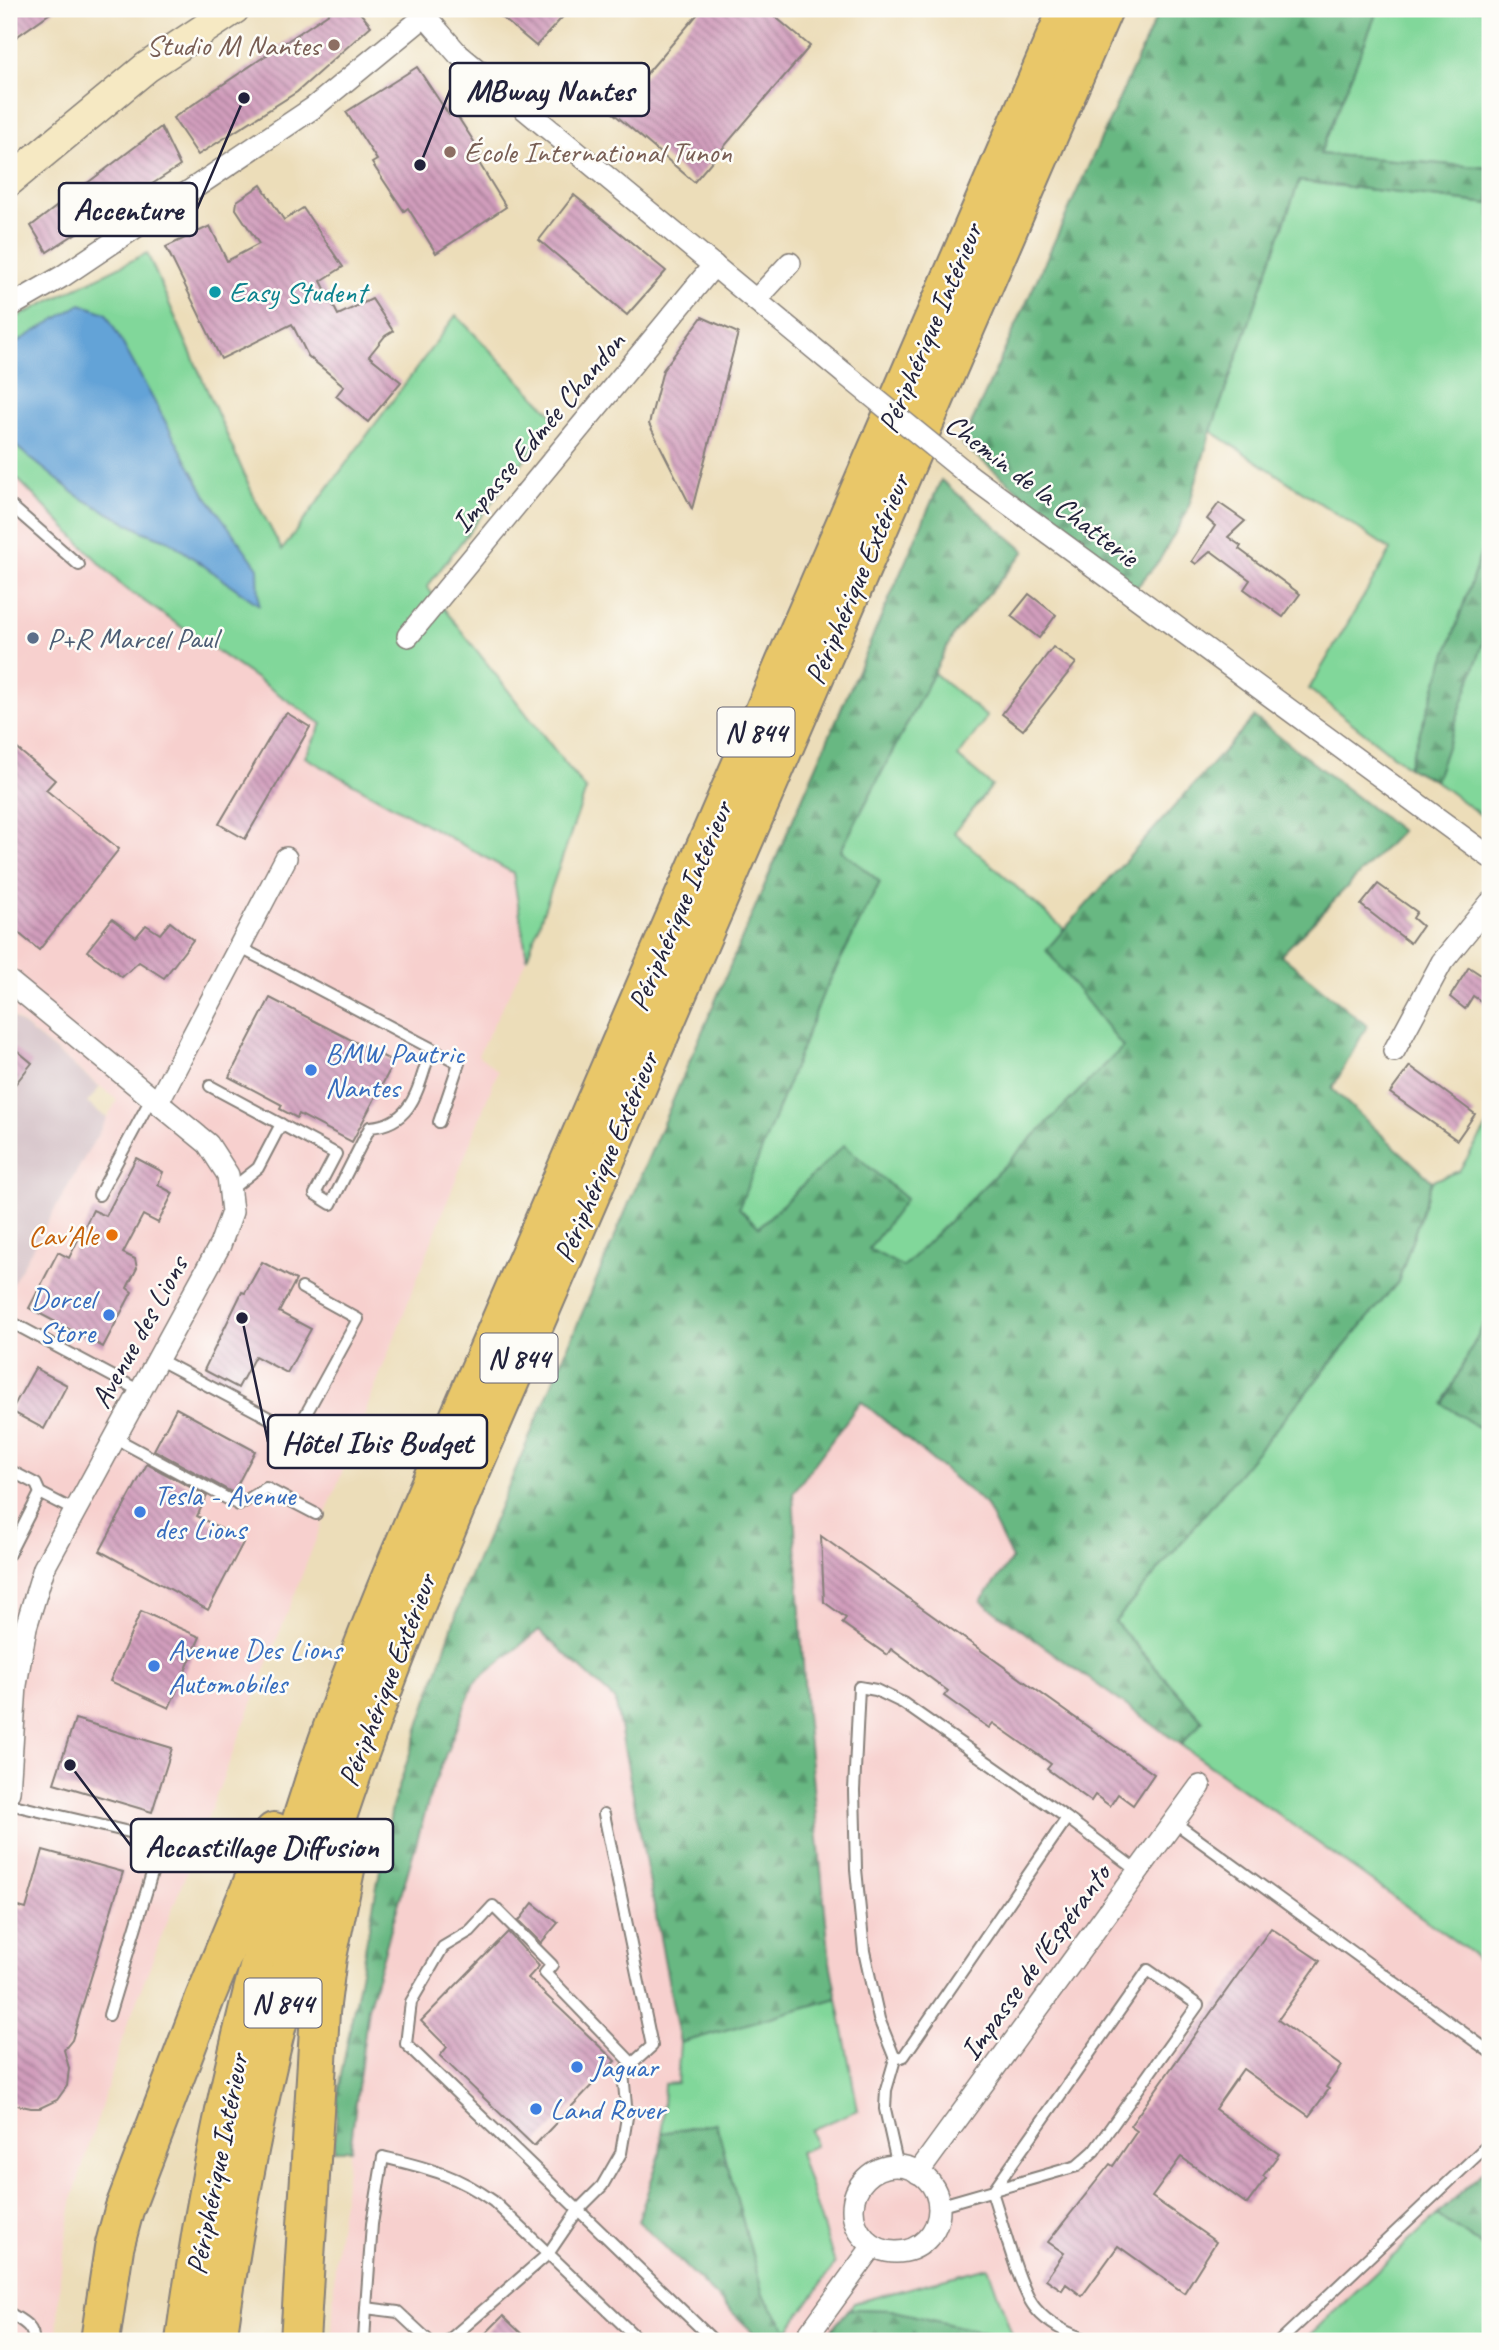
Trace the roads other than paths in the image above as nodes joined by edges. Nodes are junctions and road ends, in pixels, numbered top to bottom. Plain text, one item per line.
1 (234, 9) edge
2 (1068, 9) edge
3 (1103, 9) edge
4 (422, 12) edge
5 (9, 181) edge
6 (790, 263) dead end
7 (714, 265) junction
8 (756, 300) junction
9 (10, 303) edge
10 (9, 504) edge
11 (79, 565) dead end
12 (408, 636) dead end
13 (1490, 857) edge
14 (286, 858) dead end
15 (1490, 903) edge
16 (239, 947) junction
17 (9, 981) edge
18 (431, 1049) junction
19 (1394, 1051) dead end
20 (210, 1086) dead end
21 (155, 1100) junction
22 (439, 1122) dead end
23 (281, 1124) junction
24 (230, 1190) junction
25 (99, 1195) dead end
26 (302, 1289) dead end
27 (9, 1321) edge
28 (158, 1359) junction
29 (141, 1391) junction
30 (296, 1432) junction
31 (115, 1438) junction
32 (337, 1454) dead end
33 (9, 1470) edge
34 (40, 1493) junction
35 (75, 1511) junction
36 (316, 1514) dead end
37 (9, 1553) edge
38 (15, 1648) edge
39 (387, 1674) junction
40 (319, 1767) junction
41 (1200, 1786) dead end
42 (9, 1793) edge
43 (9, 1804) edge
44 (604, 1814) dead end
45 (1067, 1818) junction
46 (1174, 1822) junction
47 (1138, 1871) junction
48 (109, 2015) dead end
49 (1490, 2052) edge
50 (895, 2059) junction
51 (632, 2063) junction
52 (1490, 2143) edge
53 (908, 2170) junction
54 (992, 2192) junction
55 (939, 2206) junction
56 (578, 2210) junction
57 (873, 2246) junction
58 (548, 2254) junction
59 (366, 2308) junction
60 (9, 2313) edge
61 (33, 2341) edge
62 (100, 2341) edge
63 (185, 2341) edge
64 (217, 2341) edge
65 (300, 2341) edge
66 (364, 2341) edge
67 (429, 2341) edge
68 (448, 2341) edge
69 (639, 2341) edge
70 (714, 2341) edge
71 (804, 2341) edge
72 (1091, 2341) edge
73 (1280, 2341) edge

1 - 5 street
2 - 40 highway, Périphérique Intérieur / N 844
3 - 39 highway, Périphérique Extérieur / N 844
4 - 7 street, Chemin de la Chatterie
4 - 9 street
6 - 8 street
7 - 8 street, Chemin de la Chatterie
7 - 12 street, Impasse Edmée Chandon
8 - 13 street, Chemin de la Chatterie, bridge
10 - 11 lane
14 - 16 street
15 - 19 street
16 - 18 lane
16 - 21 street
17 - 21 street, Avenue des Lions
18 - 22 lane
18 - 23 lane
20 - 23 lane
21 - 24 street, Avenue des Lions
21 - 25 lane
23 - 24 lane
24 - 28 street, Avenue des Lions
26 - 30 lane
27 - 29 lane
28 - 29 street, Avenue des Lions
28 - 30 lane
29 - 31 street, Avenue des Lions
30 - 32 lane
31 - 35 street, Avenue des Lions
31 - 36 lane
33 - 34 lane
34 - 35 lane
34 - 37 lane
35 - 38 street, Avenue des Lions
38 - 42 street, Avenue des Lions
39 - 64 highway, Périphérique Extérieur / N 844
39 - 65 highway
40 - 62 highway
40 - 63 highway, Périphérique Intérieur / N 844
41 - 46 street, Impasse de l'Espéranto
43 - 48 lane
44 - 51 lane
45 - 47 lane
45 - 50 lane
45 - 50 lane
46 - 47 street, Impasse de l'Espéranto
46 - 49 lane
47 - 53 street, Impasse de l'Espéranto
50 - 53 lane
51 - 56 lane
51 - 56 lane
52 - 73 lane
53 - 55 street
53 - 57 street
54 - 54 lane
54 - 55 lane
54 - 72 lane
55 - 57 street
56 - 58 lane
56 - 70 lane
57 - 71 street
58 - 59 lane
58 - 68 lane
58 - 69 lane
59 - 66 lane
59 - 67 lane
60 - 61 lane

